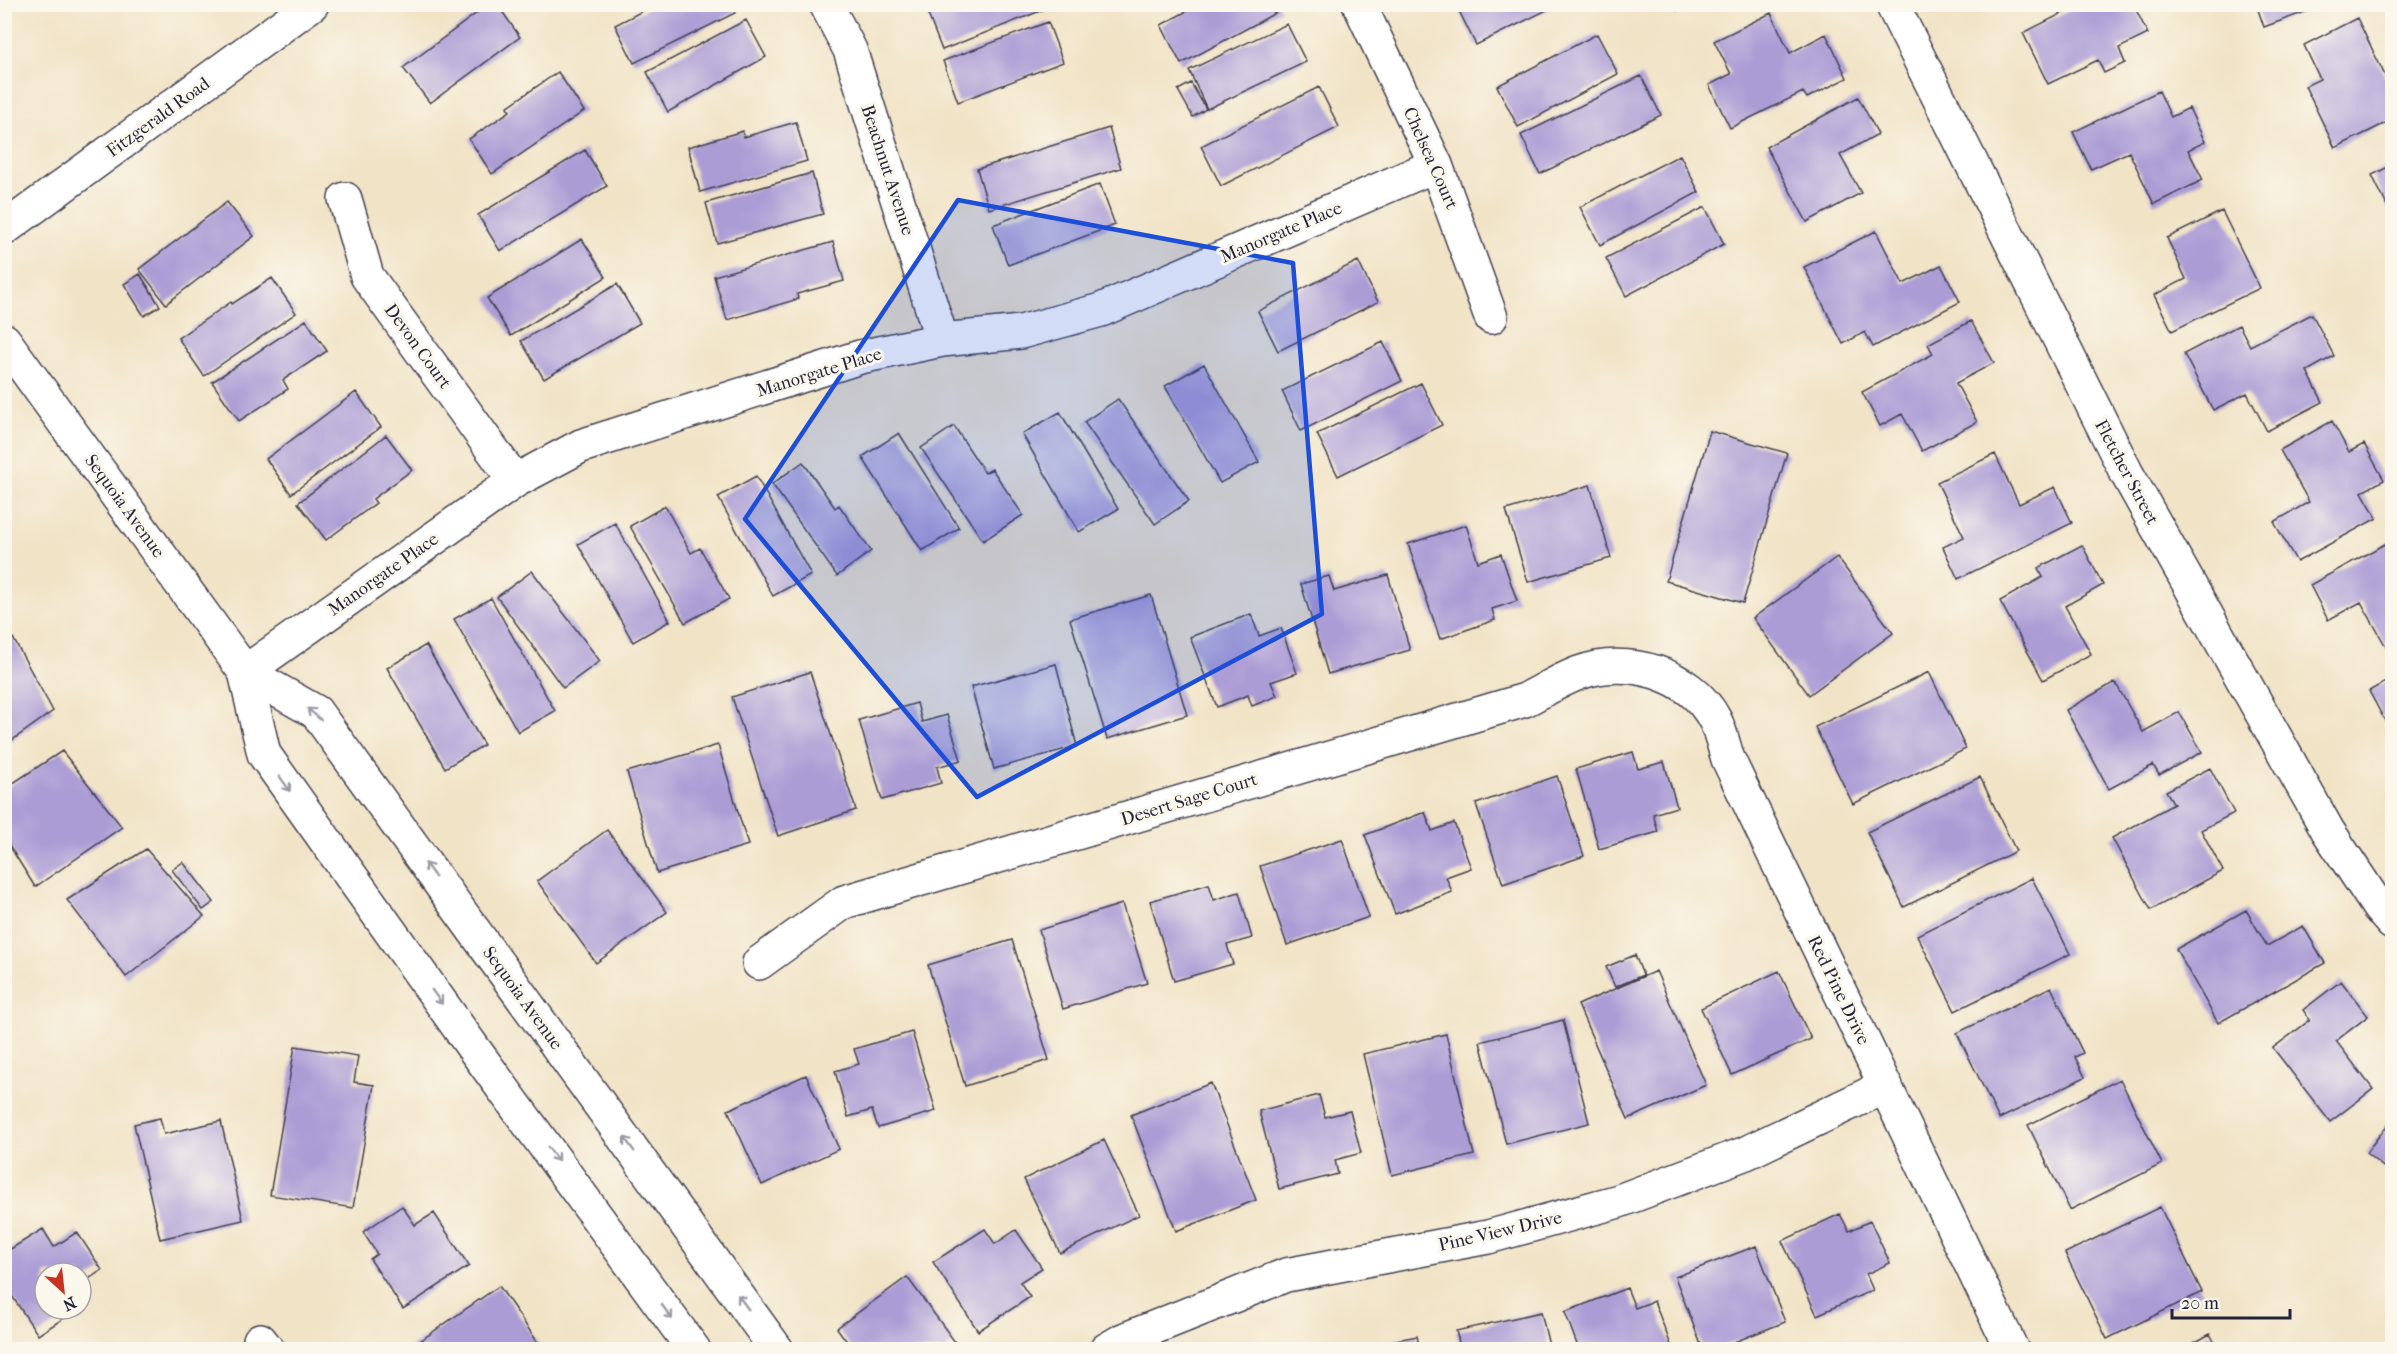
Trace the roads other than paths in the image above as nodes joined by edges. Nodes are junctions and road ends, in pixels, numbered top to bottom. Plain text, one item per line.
1 (312, 4) edge
2 (826, 4) edge
3 (1359, 4) edge
4 (1892, 4) edge
5 (1436, 165) junction
6 (345, 199) dead end
7 (4, 229) edge
8 (1491, 317) dead end
9 (4, 340) edge
10 (942, 340) junction
11 (515, 481) junction
12 (1632, 666) joint
13 (245, 672) junction
14 (2392, 923) edge
15 (759, 963) dead end
16 (1886, 1086) junction
17 (694, 1350) edge
18 (777, 1350) edge
19 (1106, 1350) edge
20 (2012, 1350) edge

1 - 7 street, Fitzgerald Road
2 - 10 street, Beachnut Avenue
3 - 5 street, Chelsea Court
4 - 14 street, Fletcher Street
5 - 8 street, Chelsea Court
5 - 10 street, Manorgate Place
6 - 11 street, Devon Court
9 - 13 street, Sequoia Avenue
10 - 11 street, Manorgate Place
11 - 13 street, Manorgate Place
12 - 15 street, Desert Sage Court
12 - 16 street, Red Pine Drive
13 -> 17 street, Sequoia Avenue
18 -> 13 street, Sequoia Avenue
16 - 19 street, Pine View Drive
16 - 20 street, Red Pine Drive

